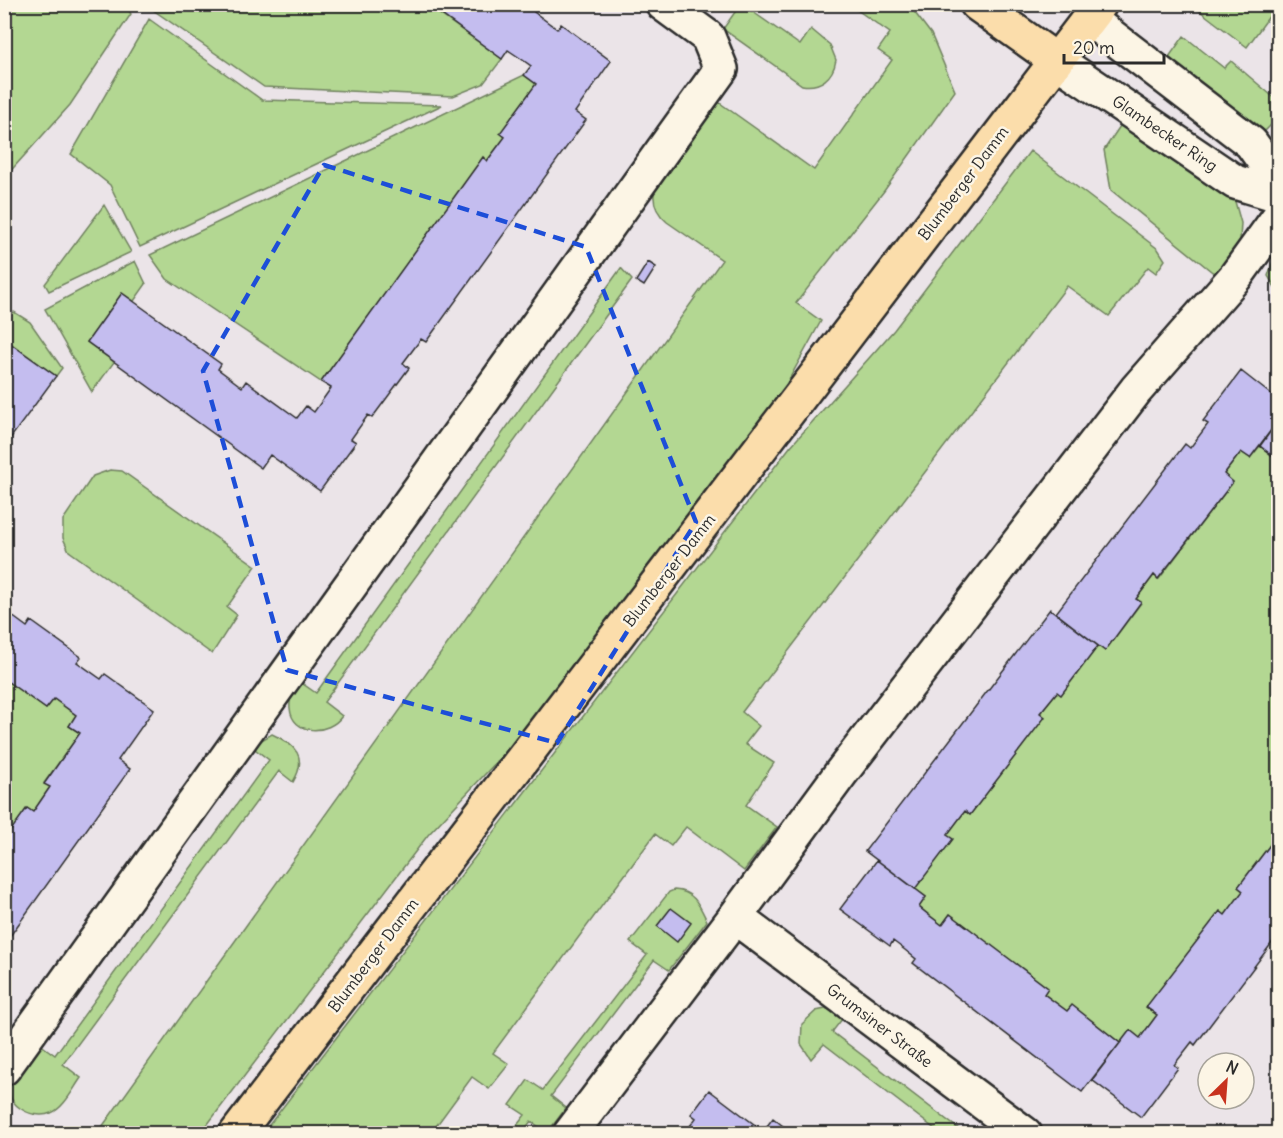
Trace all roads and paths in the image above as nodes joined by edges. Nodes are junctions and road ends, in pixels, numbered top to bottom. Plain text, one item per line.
1 (663, 4) edge
2 (977, 4) edge
3 (1086, 9) edge
4 (1056, 61) junction
5 (1278, 181) edge
6 (1278, 195) edge
7 (1278, 218) edge
8 (735, 917) junction
9 (4, 1068) edge
10 (236, 1134) edge
11 (570, 1134) edge
12 (1024, 1134) edge

1 - 9 street
2 - 4 main road
3 - 4 main road, Blumberger Damm
3 - 5 street
4 - 6 street, Glambecker Ring
4 - 10 main road, Blumberger Damm
7 - 8 street
8 - 11 street
8 - 12 street, Grumsiner Straße

